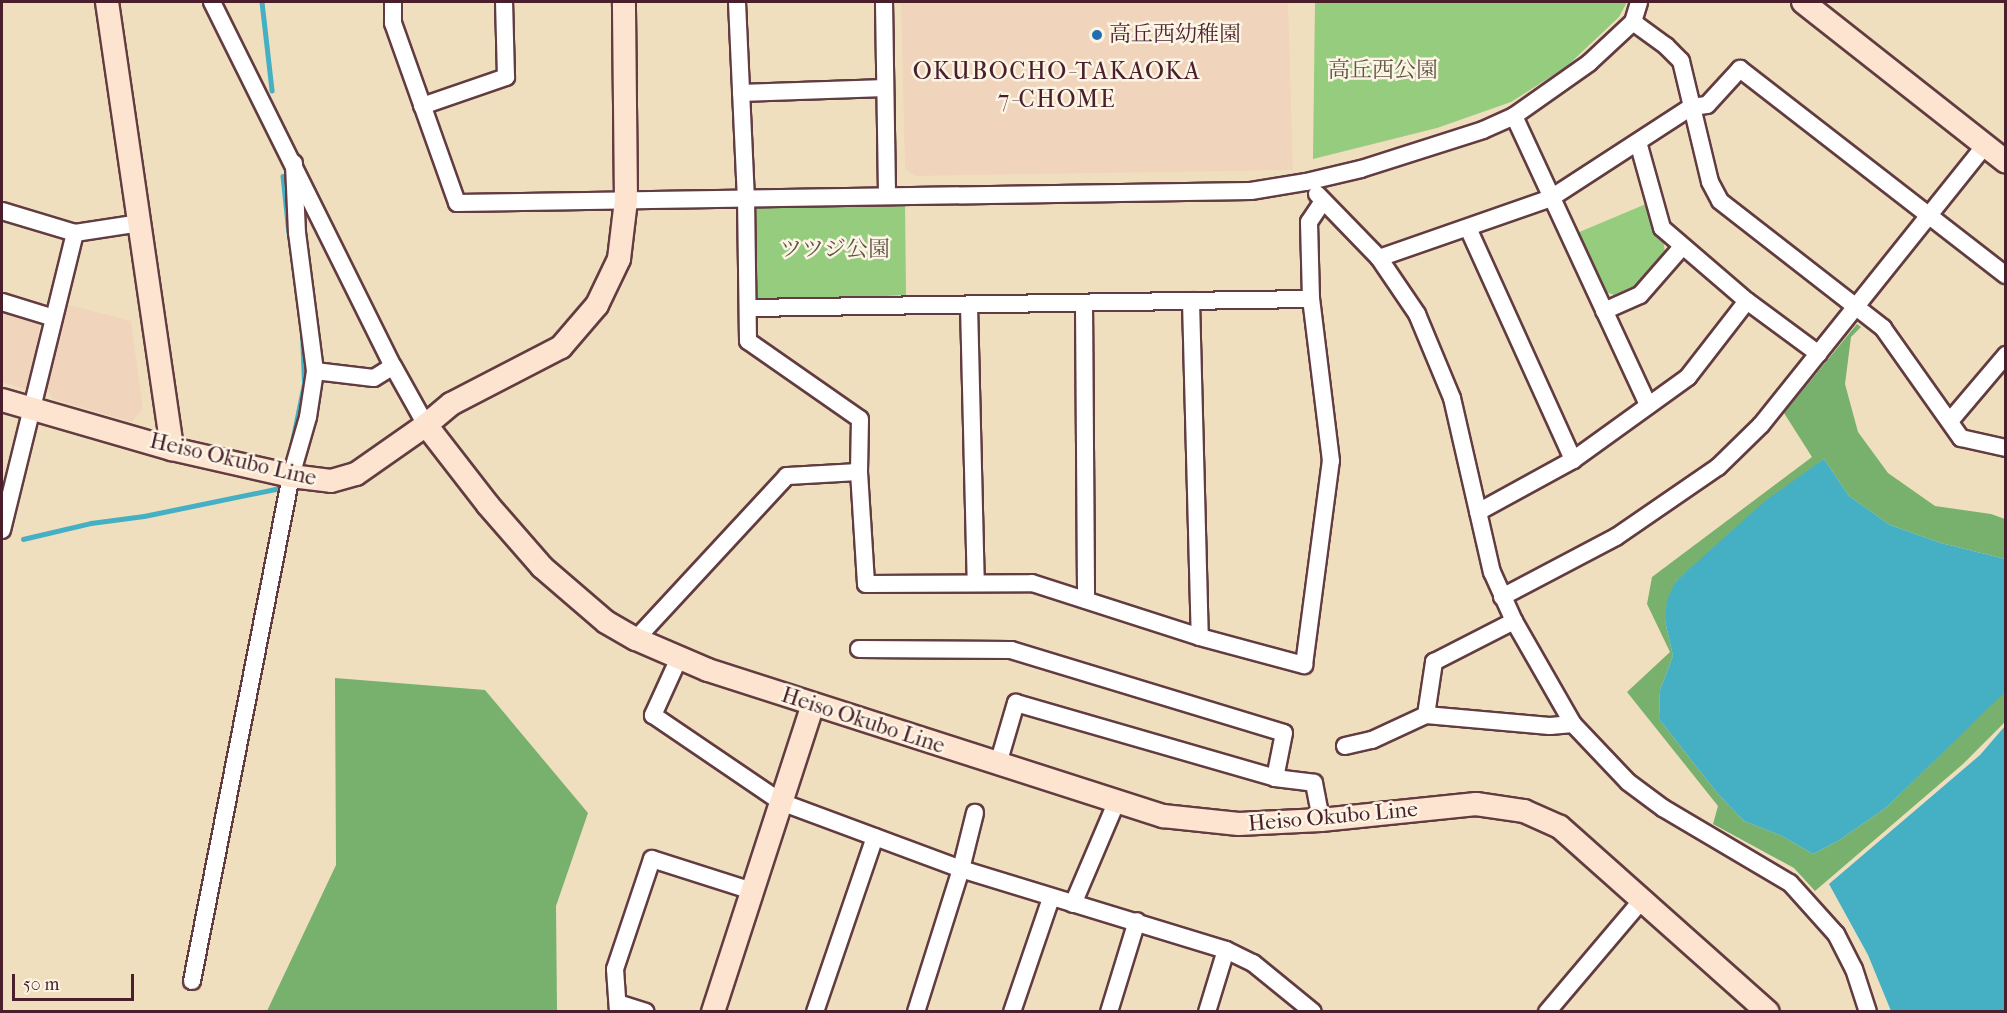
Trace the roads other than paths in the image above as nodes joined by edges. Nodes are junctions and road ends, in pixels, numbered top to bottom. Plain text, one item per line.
1 (107, 2) edge
2 (212, 2) edge
3 (393, 2) edge
4 (504, 2) edge
5 (624, 2) edge
6 (737, 2) edge
7 (884, 2) edge
8 (1639, 2) edge
9 (1803, 2) edge
10 (1633, 22) junction
11 (885, 88) junction
12 (741, 93) junction
13 (422, 106) junction
14 (1691, 107) junction
15 (1514, 116) junction
16 (1638, 142) junction
17 (1985, 144) junction
18 (2006, 162) edge
19 (294, 163) junction
20 (1306, 182) junction
21 (887, 195) junction
22 (746, 196) junction
23 (1551, 198) junction
24 (626, 200) junction
25 (1323, 201) junction
26 (2, 211) edge
27 (1930, 216) junction
28 (140, 223) junction
29 (1467, 228) junction
30 (75, 233) junction
31 (1682, 247) junction
32 (1379, 258) junction
33 (2006, 275) edge
34 (1311, 299) junction
35 (1191, 301) junction
36 (1747, 301) junction
37 (2, 302) edge
38 (1084, 303) junction
39 (969, 305) junction
40 (1857, 306) junction
41 (748, 308) junction
42 (1604, 311) junction
43 (54, 318) junction
44 (1819, 354) junction
45 (2006, 355) edge
46 (393, 366) junction
47 (315, 371) junction
48 (2, 400) edge
49 (1648, 405) junction
50 (30, 409) junction
51 (1950, 421) junction
52 (426, 425) junction
53 (2006, 448) edge
54 (172, 449) junction
55 (1573, 460) junction
56 (859, 472) junction
57 (291, 476) junction
58 (1478, 512) junction
59 (2, 530) edge
60 (976, 583) junction
61 (1502, 597) junction
62 (1086, 600) junction
63 (1514, 621) junction
64 (1200, 637) junction
65 (636, 639) junction
66 (859, 650) dead end
67 (679, 658) junction
68 (813, 705) junction
69 (1426, 715) junction
70 (1573, 724) junction
71 (1345, 746) dead end
72 (998, 764) junction
73 (1275, 778) junction
74 (1117, 801) junction
75 (781, 802) junction
76 (975, 813) dead end
77 (1321, 820) junction
78 (875, 837) junction
79 (961, 869) junction
80 (752, 891) junction
81 (1051, 898) junction
82 (1642, 900) junction
83 (1073, 904) junction
84 (1137, 921) junction
85 (1226, 950) junction
86 (192, 981) dead end
87 (618, 1007) edge
88 (646, 1011) edge
89 (713, 1011) edge
90 (815, 1011) edge
91 (916, 1011) edge
92 (1012, 1011) edge
93 (1109, 1011) edge
94 (1207, 1011) edge
95 (1313, 1011) edge
96 (1547, 1011) edge
97 (1768, 1011) edge
98 (1868, 1011) edge

1 - 28 main road
2 - 19 street
3 - 13 street
4 - 13 street
5 - 24 main road
6 - 12 street
7 - 11 street
8 - 10 street
9 - 17 main road
10 - 14 street
10 - 15 street
11 - 12 street
11 - 21 street
12 - 22 street
13 - 24 street
14 - 16 street
14 - 27 street
14 - 40 street
15 - 20 street
15 - 23 street
16 - 23 street
16 - 31 street
17 - 18 main road
17 - 27 street
19 - 46 street
19 - 47 street
20 - 21 street
20 - 25 street
21 - 22 street
22 - 24 street
22 - 41 street
23 - 29 street
23 - 42 street
24 - 52 main road
25 - 32 street
25 - 34 street
26 - 30 street
27 - 33 street
27 - 40 street
28 - 30 street
28 - 54 main road
29 - 32 street
29 - 55 street
30 - 43 street
31 - 36 street
31 - 42 street
32 - 58 street
34 - 35 street
34 - 64 street
35 - 38 street
35 - 64 street
36 - 44 street
36 - 49 street
37 - 43 street
38 - 39 street
38 - 62 street
39 - 41 street
39 - 60 street
40 - 44 street
40 - 51 street
41 - 56 street
42 - 49 street
43 - 50 street
44 - 61 street
45 - 51 street
46 - 47 street
46 - 52 street
47 - 57 street
48 - 50 main road, Heiso Okubo Line
49 - 55 street
50 - 54 main road, Heiso Okubo Line
50 - 59 street
51 - 53 street
52 - 57 main road, Heiso Okubo Line
52 - 65 main road, Heiso Okubo Line
54 - 57 main road, Heiso Okubo Line
55 - 58 street
56 - 60 street
56 - 65 street
57 - 86 street
58 - 61 street
60 - 62 street
61 - 63 street
62 - 64 street
63 - 69 street
63 - 70 street
65 - 67 main road, Heiso Okubo Line
66 - 73 street
67 - 68 main road, Heiso Okubo Line
67 - 75 street
68 - 72 main road, Heiso Okubo Line
68 - 75 main road
69 - 70 street
69 - 71 street
70 - 98 street
72 - 73 street
72 - 74 main road, Heiso Okubo Line
73 - 77 street
74 - 77 main road, Heiso Okubo Line
74 - 83 street
75 - 78 street
75 - 80 main road
76 - 79 street
77 - 82 main road, Heiso Okubo Line
78 - 79 street
78 - 90 street
79 - 81 street
79 - 91 street
80 - 87 street
80 - 89 main road
81 - 83 street
81 - 92 street
82 - 96 street
82 - 97 main road, Heiso Okubo Line
83 - 84 street
84 - 85 street
84 - 93 street
85 - 94 street
85 - 95 street
87 - 88 street

